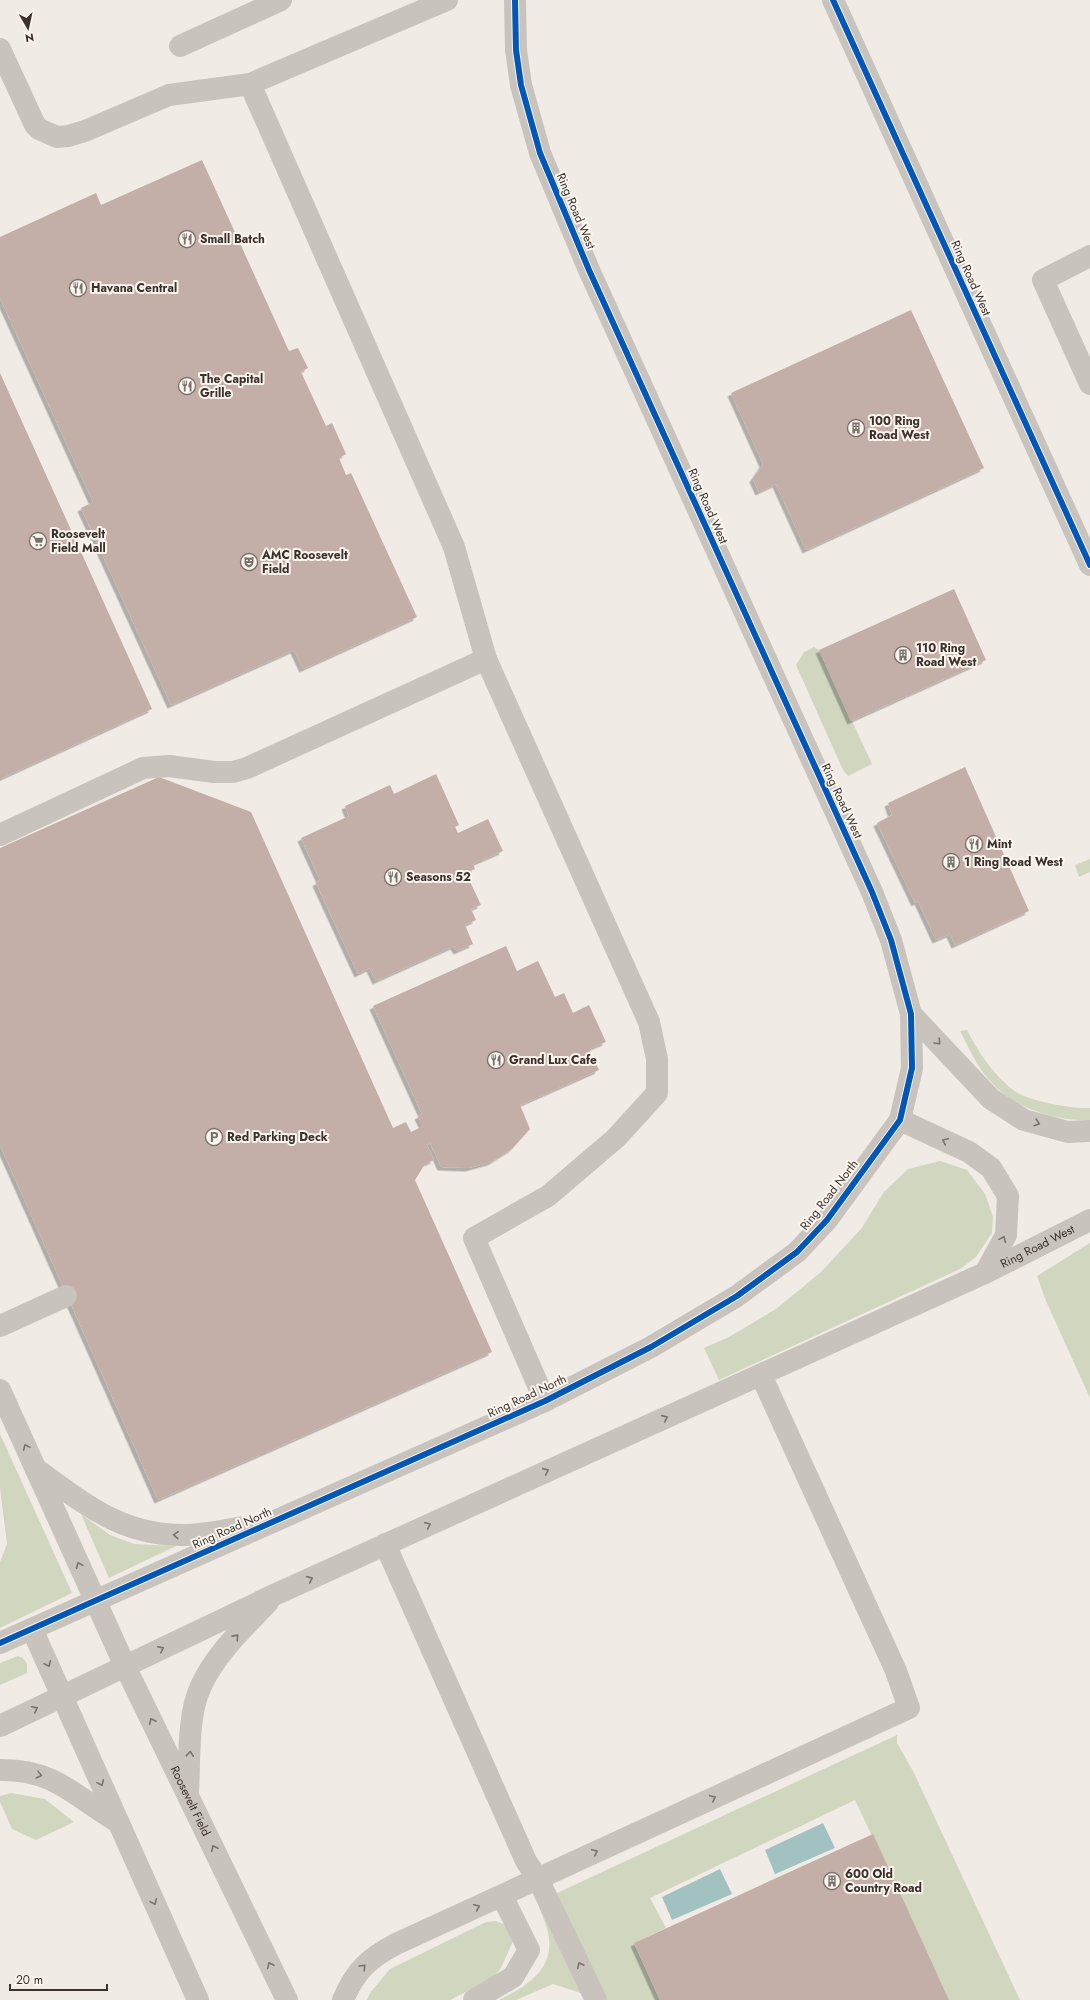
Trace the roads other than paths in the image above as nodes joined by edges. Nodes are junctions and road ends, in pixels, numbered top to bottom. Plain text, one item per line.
1 (281, 0) edge
2 (447, 0) edge
3 (515, 0) edge
4 (833, 0) edge
5 (180, 46) dead end
6 (0, 49) edge
7 (250, 84) junction
8 (1090, 256) edge
9 (1090, 384) edge
10 (1090, 565) edge
11 (486, 659) junction
12 (0, 834) edge
13 (911, 1014) junction
14 (900, 1120) junction
15 (1090, 1132) edge
16 (1090, 1220) edge
17 (985, 1274) junction
18 (66, 1296) dead end
19 (0, 1326) edge
20 (761, 1375) junction
21 (0, 1390) edge
22 (546, 1401) junction
23 (35, 1468) junction
24 (270, 1523) junction
25 (386, 1544) junction
26 (274, 1595) junction
27 (95, 1600) junction
28 (32, 1629) junction
29 (0, 1643) edge
30 (125, 1666) junction
31 (62, 1697) junction
32 (0, 1726) edge
33 (0, 1770) edge
34 (188, 1793) junction
35 (118, 1822) junction
36 (538, 1879) junction
37 (502, 1896) junction
38 (198, 2000) edge
39 (287, 2000) edge
40 (343, 2000) edge
41 (474, 2000) edge
42 (596, 2000) edge

1 - 5 street
2 - 7 street
3 - 13 street, Ring Road West
4 - 10 street, Ring Road West
6 - 7 street
7 - 11 street
8 - 9 street
11 - 12 street
11 - 22 street
13 - 14 street, Ring Road North
13 -> 15 street
17 -> 14 street
14 - 22 street, Ring Road North
16 - 17 street, Ring Road West
17 - 20 street
18 - 19 street
25 -> 20 street
36 -> 20 street
23 -> 21 street, Roosevelt Field
22 - 24 street, Ring Road North
24 -> 23 street
27 -> 23 street, Roosevelt Field
24 - 27 street, Ring Road North
26 -> 25 street
25 - 36 street
30 -> 26 street
34 -> 26 street
27 - 28 street, Ring Road North
27 - 30 street, Roosevelt Field
28 - 29 street, Ring Road North
28 -> 31 street
30 - 31 street
34 -> 30 street, Roosevelt Field
32 -> 31 street
31 -> 35 street
33 -> 35 street
39 -> 34 street, Roosevelt Field
35 -> 38 street
36 - 37 street
42 -> 36 street
40 -> 37 street
37 - 41 street

